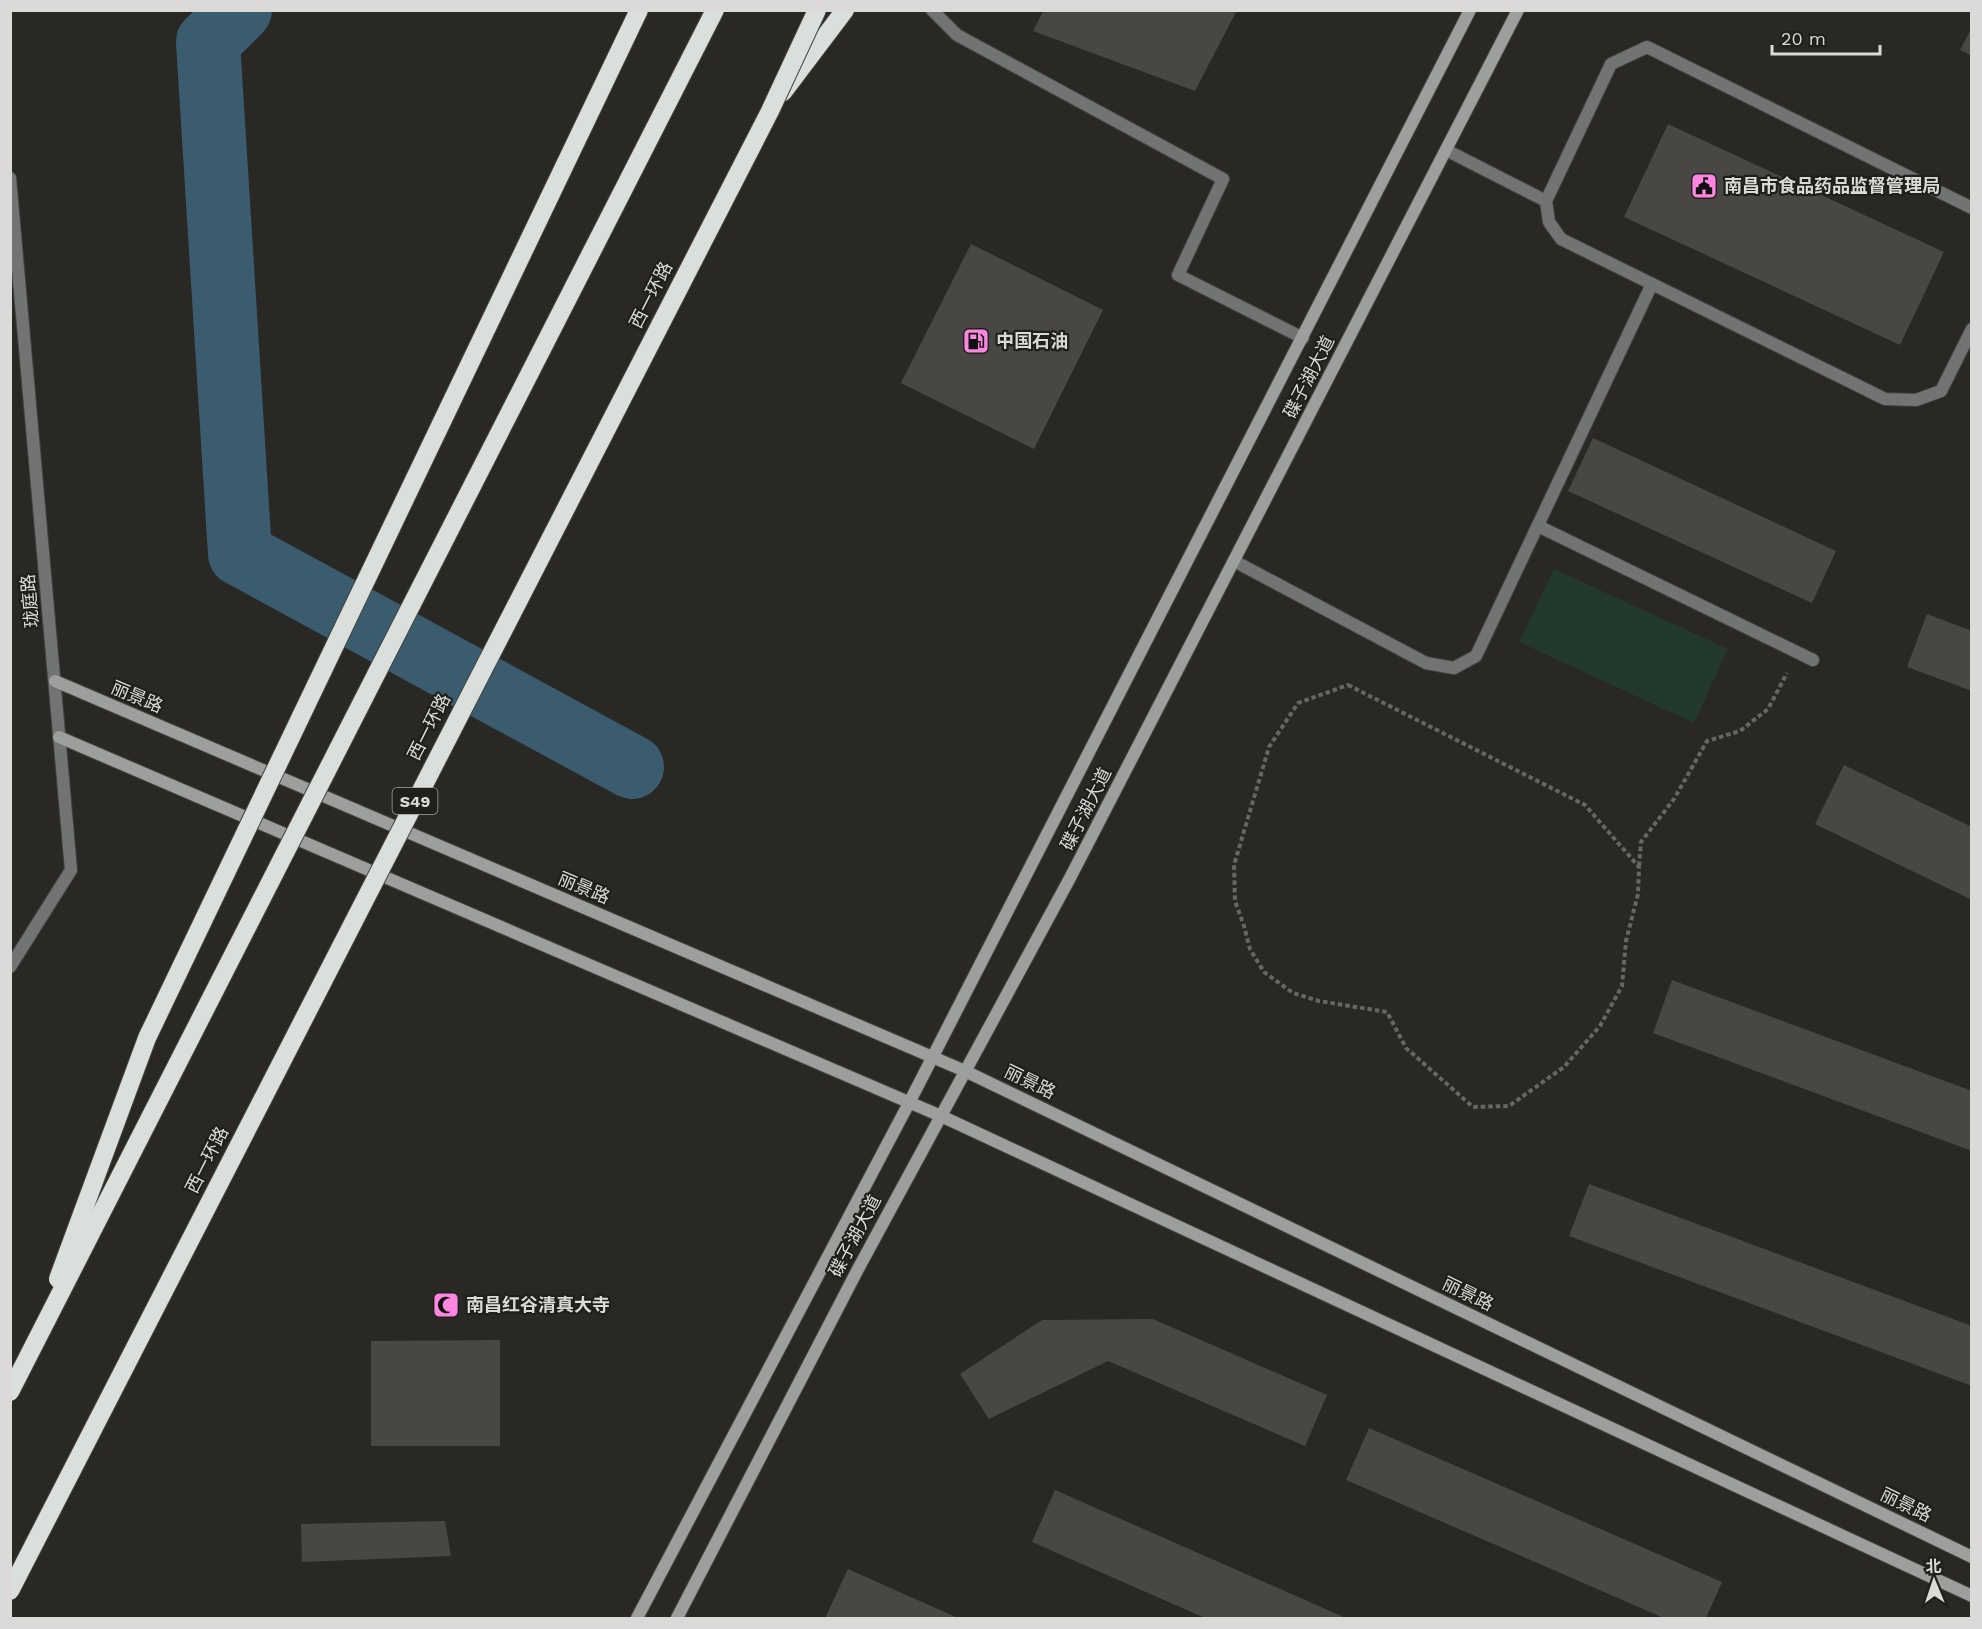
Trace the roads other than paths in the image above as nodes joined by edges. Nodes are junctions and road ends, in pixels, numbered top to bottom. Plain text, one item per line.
1 (639, 10) edge
2 (715, 10) edge
3 (817, 10) edge
4 (845, 10) edge
5 (932, 10) edge
6 (1470, 10) edge
7 (1518, 10) edge
8 (770, 111) junction
9 (1446, 150) junction
10 (10, 178) edge
11 (1546, 201) junction
12 (1971, 208) edge
13 (1652, 284) junction
14 (1971, 329) edge
15 (1303, 338) junction
16 (1538, 526) junction
17 (1234, 561) junction
18 (1813, 660) dead end
19 (55, 681) junction
20 (59, 737) junction
21 (10, 967) edge
22 (932, 1056) junction
23 (965, 1071) junction
24 (909, 1103) junction
25 (941, 1116) junction
26 (28, 1358) junction
27 (10, 1392) edge
28 (1971, 1557) edge
29 (10, 1591) edge
30 (1971, 1596) edge
31 (638, 1618) edge
32 (677, 1618) edge

1 - 26 highway, bridge
2 - 26 highway, bridge
3 - 8 highway, 西一环路 / S49, bridge
4 - 8 highway, bridge
5 - 15 street
6 - 15 street, 碟子湖大道
7 - 9 street, 碟子湖大道
8 - 29 highway, 西一环路 / S49, bridge
9 - 11 street
9 - 17 street, 碟子湖大道
10 - 19 street, 珑庭路
11 - 12 street
11 - 13 street
13 - 14 street
13 - 16 street
15 - 22 street, 碟子湖大道
16 - 17 street
16 - 18 street
17 - 23 street, 碟子湖大道
19 - 20 street, 珑庭路
19 - 22 street, 丽景路
20 - 21 street, 珑庭路
20 - 24 street
22 - 23 street, 丽景路
22 - 24 street, 碟子湖大道
23 - 25 street, 碟子湖大道
23 - 28 street, 丽景路
24 - 25 street
24 - 31 street, 碟子湖大道
25 - 30 street
25 - 32 street, 碟子湖大道
26 - 27 highway, bridge

